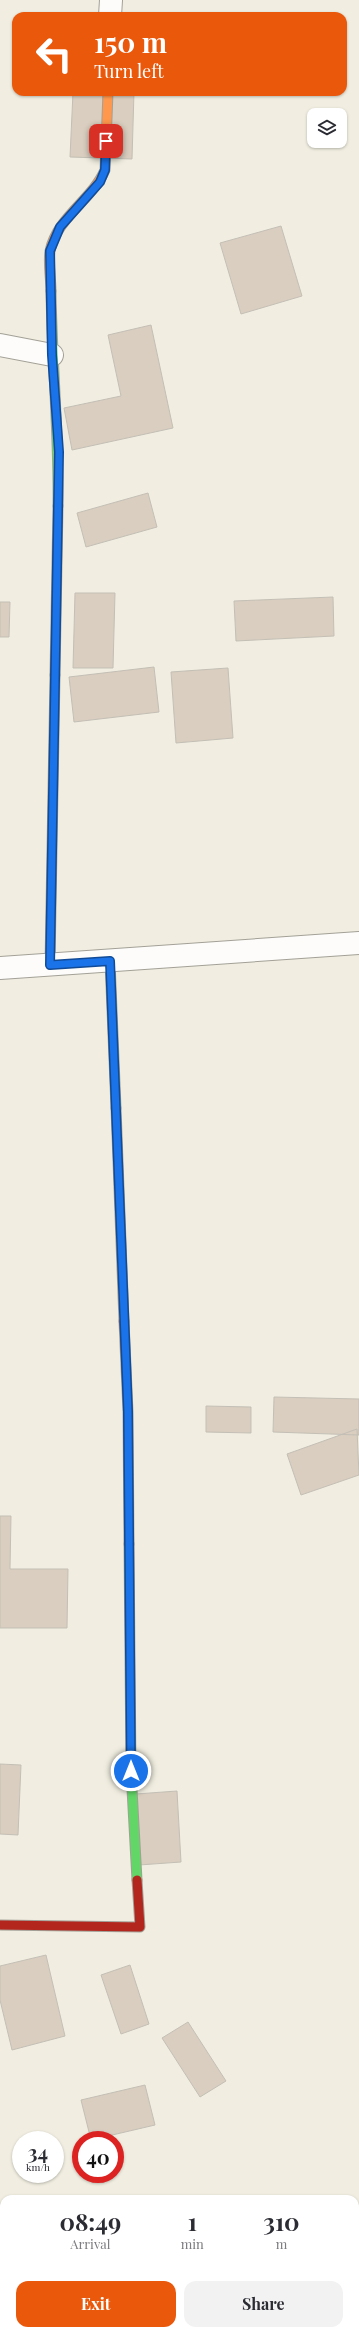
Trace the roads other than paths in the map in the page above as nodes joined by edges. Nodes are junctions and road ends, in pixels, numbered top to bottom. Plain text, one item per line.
1 (111, 0) edge
2 (110, 12) edge
3 (108, 96) edge
4 (0, 345) edge
5 (52, 355) junction
6 (359, 943) edge
7 (110, 961) junction
8 (50, 965) junction
9 (0, 968) edge
10 (0, 1925) edge

1 - 2 street
3 - 5 street
4 - 5 street
5 - 8 street
6 - 7 street
7 - 8 street
7 - 10 street
8 - 9 street

